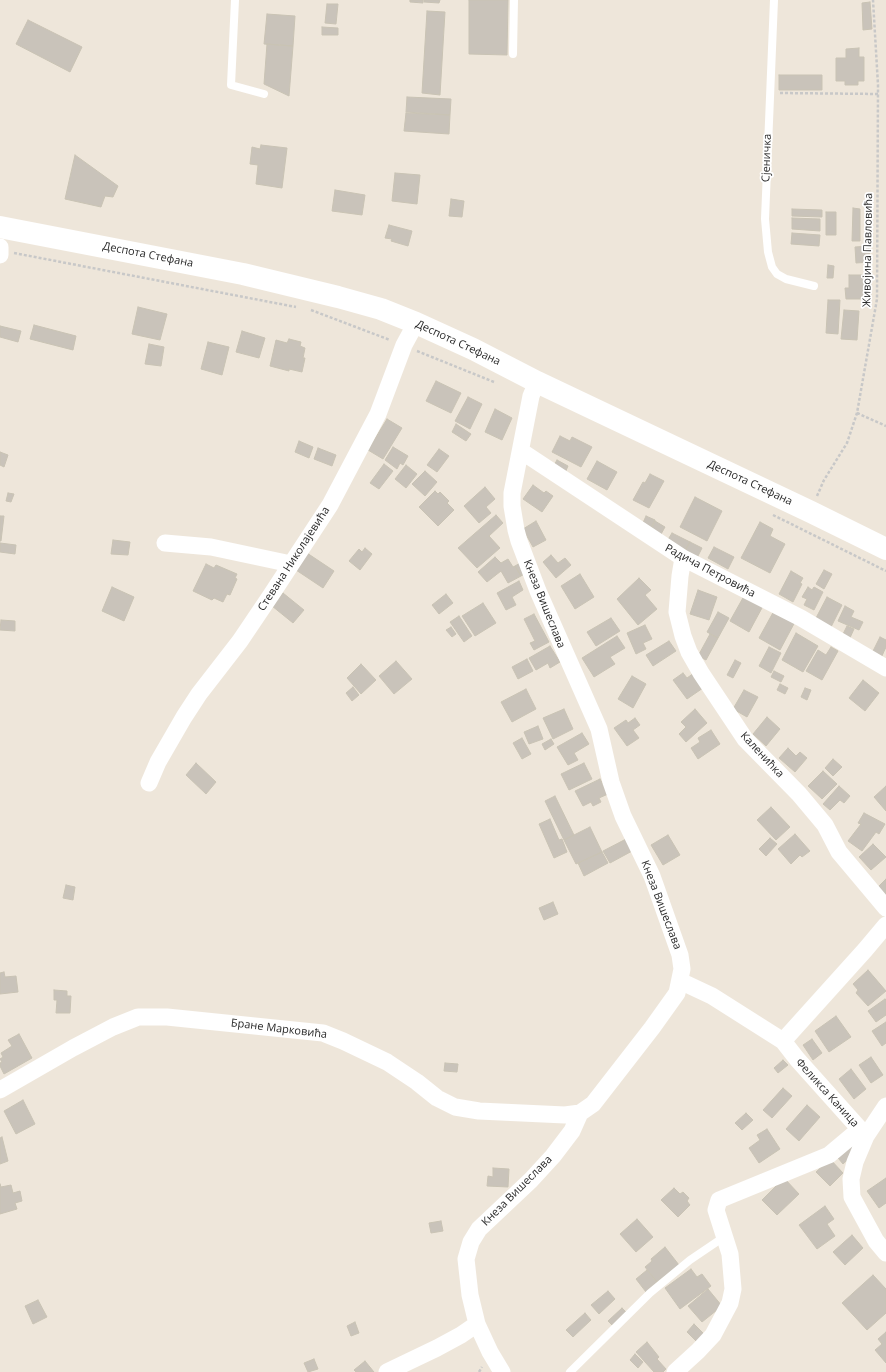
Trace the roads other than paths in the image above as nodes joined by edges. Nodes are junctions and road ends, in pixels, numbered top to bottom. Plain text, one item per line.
1 (235, 0) edge
2 (514, 0) edge
3 (774, 0) edge
4 (513, 54) dead end
5 (264, 94) dead end
6 (0, 228) edge
7 (814, 286) dead end
8 (416, 323) junction
9 (537, 382) junction
10 (521, 451) junction
11 (165, 543) dead end
12 (886, 548) edge
13 (683, 558) junction
14 (291, 564) junction
15 (886, 668) edge
16 (149, 783) dead end
17 (886, 908) edge
18 (886, 925) edge
19 (680, 981) junction
20 (783, 1041) junction
21 (0, 1090) edge
22 (886, 1106) edge
23 (580, 1113) junction
24 (863, 1132) junction
25 (724, 1237) junction
26 (886, 1253) edge
27 (477, 1324) junction
28 (387, 1372) edge
29 (502, 1372) edge
30 (570, 1372) edge
31 (675, 1372) edge

1 - 5 lane
2 - 4 lane
3 - 7 lane, Сјеничка
6 - 8 main road, Деспота Стефана
8 - 9 main road, Деспота Стефана
8 - 14 street, Стевана Николајевића
9 - 10 street, Кнеза Вишеслава
9 - 12 main road, Деспота Стефана
10 - 13 street, Радича Петровића
10 - 19 street, Кнеза Вишеслава
11 - 14 street
13 - 15 street, Радича Петровића
13 - 17 street, Каленићка
14 - 16 street, Стевана Николајевића
18 - 20 street
19 - 20 street, Феликса Каница
19 - 23 street, Кнеза Вишеслава
20 - 24 street, Феликса Каница
21 - 23 street, Бране Марковића
22 - 24 street
23 - 27 street, Кнеза Вишеслава
24 - 25 street
24 - 26 street, Феликса Каница
25 - 30 lane
25 - 31 street
27 - 28 street
27 - 29 street, Кнеза Вишеслава

